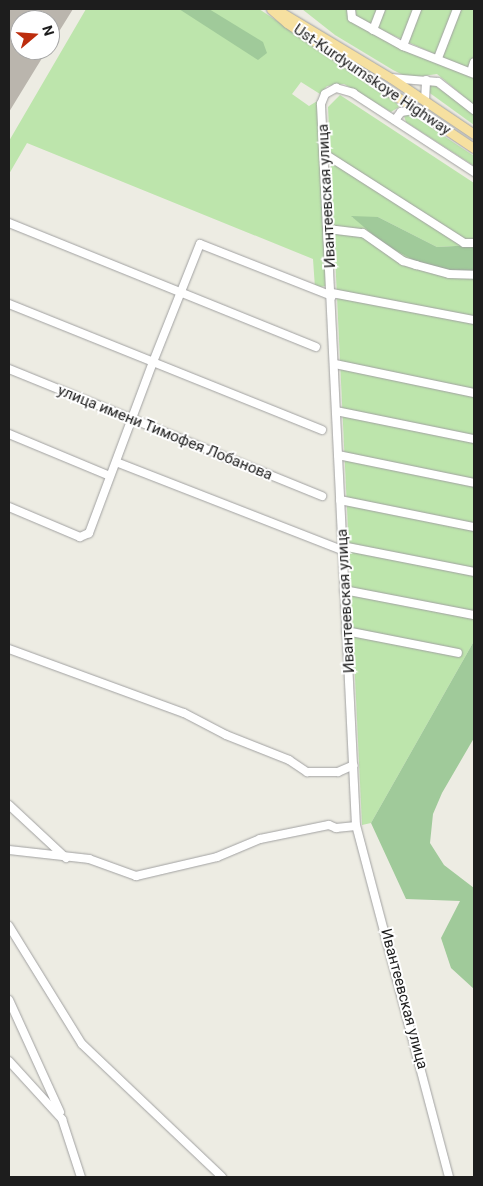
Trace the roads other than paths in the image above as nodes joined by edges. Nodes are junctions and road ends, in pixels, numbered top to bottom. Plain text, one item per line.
1 (271, 9) edge
2 (275, 9) edge
3 (351, 9) edge
4 (380, 9) edge
5 (417, 9) edge
6 (457, 9) edge
7 (372, 30) junction
8 (403, 46) junction
9 (438, 58) junction
10 (474, 62) edge
11 (472, 73) edge
12 (392, 78) junction
13 (426, 80) junction
14 (392, 92) junction
15 (425, 101) junction
16 (419, 109) junction
17 (474, 110) edge
18 (400, 112) junction
19 (395, 120) junction
20 (474, 134) edge
21 (474, 148) edge
22 (325, 154) junction
23 (474, 172) edge
24 (9, 223) edge
25 (328, 229) junction
26 (474, 243) edge
27 (474, 275) edge
28 (178, 292) junction
29 (332, 295) junction
30 (9, 304) edge
31 (474, 320) edge
32 (316, 347) dead end
33 (153, 362) junction
34 (335, 364) junction
35 (9, 369) edge
36 (474, 393) edge
37 (336, 411) junction
38 (130, 418) junction
39 (322, 430) dead end
40 (9, 434) edge
41 (474, 439) edge
42 (338, 455) junction
43 (116, 462) junction
44 (110, 476) junction
45 (474, 483) edge
46 (322, 496) dead end
47 (340, 500) junction
48 (9, 507) edge
49 (474, 527) edge
50 (342, 548) junction
51 (474, 572) edge
52 (344, 590) junction
53 (474, 615) edge
54 (346, 631) junction
55 (9, 649) edge
56 (458, 653) dead end
57 (354, 765) junction
58 (9, 806) edge
59 (356, 826) junction
60 (9, 850) edge
61 (66, 858) junction
62 (9, 926) edge
63 (9, 1000) edge
64 (9, 1061) edge
65 (62, 1119) junction
66 (81, 1177) edge
67 (222, 1177) edge
68 (450, 1177) edge

1 - 14 main road, Ust-Kurdyumskoye Highway
2 - 12 main road, Ust-Kurdyumskoye Highway
3 - 7 street
4 - 7 street
5 - 8 street
6 - 9 street
7 - 8 street
8 - 9 street
9 - 11 street
10 - 11 street
12 - 13 street
12 - 15 main road, Ust-Kurdyumskoye Highway
13 - 15 street
13 - 17 street
14 - 16 main road, Ust-Kurdyumskoye Highway
14 - 18 street
15 - 20 main road, Ust-Kurdyumskoye Highway
16 - 18 street
16 - 21 main road, Ust-Kurdyumskoye Highway
18 - 19 street
19 - 22 street, Ивантеевская улица
19 - 23 street
22 - 25 street, Ивантеевская улица
22 - 26 street
24 - 28 street
25 - 27 street
25 - 29 street, Ивантеевская улица
28 - 29 street
28 - 32 street
28 - 33 street
29 - 31 street
29 - 34 street, Ивантеевская улица
30 - 33 street
33 - 38 street
33 - 39 street
34 - 36 street
34 - 37 street, Ивантеевская улица
35 - 38 street, улица имени Тимофея Лобанова
37 - 41 street
37 - 42 street, Ивантеевская улица
38 - 43 street
38 - 46 street, улица имени Тимофея Лобанова
40 - 44 street
42 - 45 street
42 - 47 street, Ивантеевская улица
43 - 44 street
43 - 50 street
44 - 48 street
47 - 49 street
47 - 50 street, Ивантеевская улица
50 - 51 street
50 - 52 street, Ивантеевская улица
52 - 53 street
52 - 54 street, Ивантеевская улица
54 - 56 street
54 - 57 street, Ивантеевская улица
55 - 57 street
57 - 59 street, Ивантеевская улица
58 - 61 street
59 - 61 street
59 - 68 street, Ивантеевская улица
60 - 61 street
62 - 67 street
63 - 65 street
64 - 65 street
65 - 66 street

